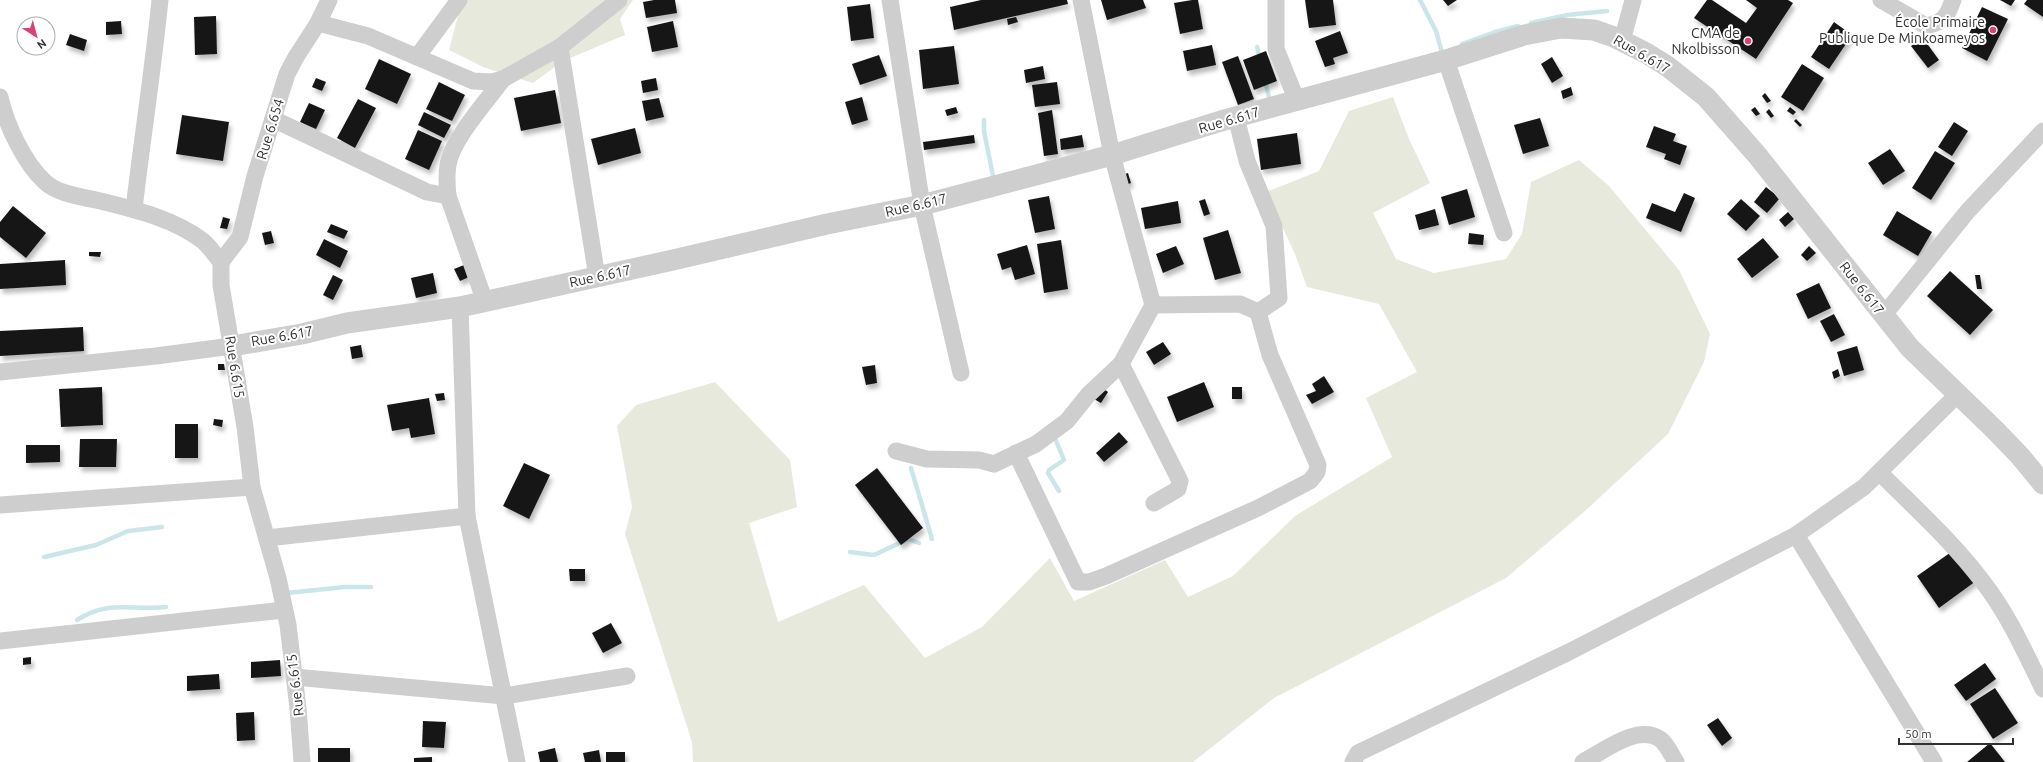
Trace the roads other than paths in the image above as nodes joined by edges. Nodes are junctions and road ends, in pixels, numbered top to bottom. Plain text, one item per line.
1 (160, 0) edge
2 (329, 0) edge
3 (459, 0) edge
4 (619, 0) edge
5 (890, 0) edge
6 (1081, 0) edge
7 (1276, 0) edge
8 (1633, 0) edge
9 (1881, 0) edge
10 (1953, 0) edge
11 (318, 23) junction
12 (1622, 41) junction
13 (560, 47) junction
14 (417, 57) junction
15 (1446, 60) junction
16 (503, 79) junction
17 (0, 97) edge
18 (1297, 101) junction
19 (1236, 117) junction
20 (273, 118) junction
21 (5, 126) edge
22 (2043, 131) edge
23 (1112, 155) junction
24 (448, 196) junction
25 (922, 205) junction
26 (134, 210) junction
27 (1504, 232) dead end
28 (221, 262) junction
29 (597, 277) junction
30 (485, 302) junction
31 (1153, 305) junction
32 (460, 307) junction
33 (1258, 312) junction
34 (1883, 316) junction
35 (232, 346) junction
36 (1121, 364) junction
37 (0, 372) edge
38 (961, 373) dead end
39 (1957, 395) junction
40 (896, 451) dead end
41 (1016, 453) junction
42 (1880, 473) junction
43 (2043, 484) edge
44 (252, 487) junction
45 (1154, 503) dead end
46 (0, 505) edge
47 (467, 516) junction
48 (1796, 535) junction
49 (267, 538) junction
50 (284, 610) junction
51 (0, 641) edge
52 (627, 676) dead end
53 (294, 677) junction
54 (2043, 689) edge
55 (504, 696) junction
56 (302, 762) edge
57 (516, 762) edge
58 (1353, 762) edge
59 (1583, 762) edge
60 (1676, 762) edge
61 (1934, 762) edge

1 - 26 street
2 - 11 street, Rue 6.654
3 - 14 street
4 - 13 street
5 - 25 street
6 - 23 street
7 - 18 street
8 - 12 street
9 - 10 street
11 - 14 street
11 - 20 street, Rue 6.654
12 - 15 street, Rue 6.617
12 - 34 street, Rue 6.617
13 - 16 street
13 - 29 street
14 - 16 street
15 - 18 street, Rue 6.617
15 - 27 street
16 - 24 street
17 - 21 street
18 - 19 street, Rue 6.617
19 - 23 street, Rue 6.617
19 - 33 street
20 - 24 street
20 - 28 street, Rue 6.654
21 - 26 street
22 - 34 street
23 - 25 street, Rue 6.617
23 - 31 street
24 - 30 street
25 - 29 street, Rue 6.617
25 - 38 street
26 - 28 street
28 - 35 street, Rue 6.615
29 - 30 street, Rue 6.617
30 - 32 street, Rue 6.617
31 - 33 street
31 - 36 street
32 - 35 street, Rue 6.617
32 - 47 street
33 - 41 street
34 - 39 street, Rue 6.617
35 - 37 street
35 - 44 street, Rue 6.615
36 - 41 street
36 - 45 street
39 - 42 street
39 - 43 street, Rue 6.617
40 - 41 street
42 - 48 street
42 - 54 street
44 - 46 street
44 - 49 street, Rue 6.615
47 - 49 street
47 - 55 street
48 - 58 street
48 - 61 street
49 - 50 street, Rue 6.615
50 - 51 street
50 - 53 street, Rue 6.615
52 - 55 street
53 - 55 street
53 - 56 street, Rue 6.615
55 - 57 street
59 - 60 street

